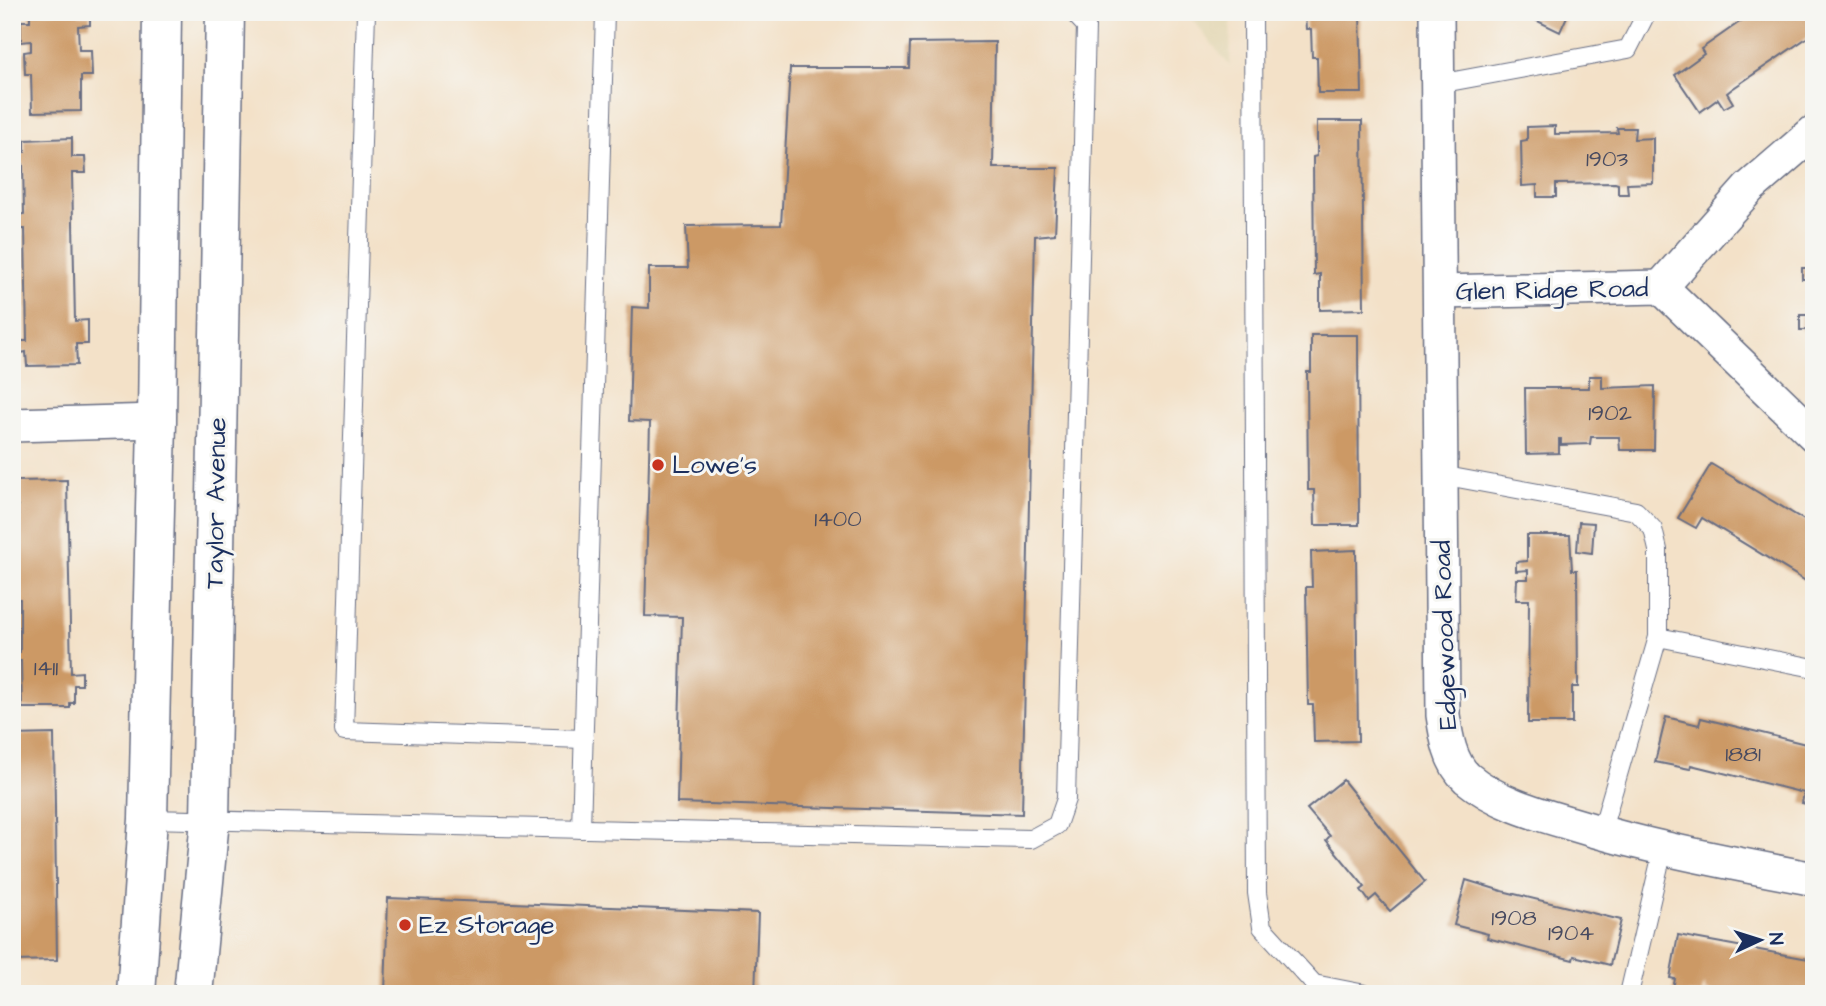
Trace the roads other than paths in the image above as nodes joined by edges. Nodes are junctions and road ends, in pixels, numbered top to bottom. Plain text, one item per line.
1 (162, 12) edge
2 (225, 12) edge
3 (366, 12) edge
4 (605, 12) edge
5 (1073, 12) edge
6 (1253, 12) edge
7 (1437, 12) edge
8 (1647, 12) edge
9 (1438, 84) junction
10 (1814, 132) edge
11 (1661, 287) junction
12 (1440, 292) junction
13 (157, 421) junction
14 (12, 425) edge
15 (1814, 435) edge
16 (1441, 475) junction
17 (1658, 637) junction
18 (1814, 668) edge
19 (584, 739) junction
20 (148, 819) junction
21 (210, 820) junction
22 (581, 829) junction
23 (1601, 833) junction
24 (1663, 849) junction
25 (1814, 879) edge
26 (136, 994) edge
27 (193, 994) edge
28 (1365, 994) edge
29 (1629, 994) edge

1 - 13 main road
2 - 21 main road, Taylor Avenue
3 - 19 lane
4 - 19 lane
5 - 22 lane
6 - 28 lane
7 - 9 street, Edgewood Road
8 - 9 lane
9 - 12 street, Edgewood Road
10 - 11 street
11 - 12 street, Glen Ridge Road
11 - 15 street, Glen Ridge Road
12 - 16 street, Edgewood Road
13 - 14 street
13 - 20 main road
16 - 17 lane
16 - 23 street, Edgewood Road
17 - 18 lane
17 - 23 lane
19 - 22 lane
20 - 21 lane
20 - 26 main road
21 - 22 lane
21 - 27 main road, Taylor Avenue
23 - 24 street, Edgewood Road
24 - 25 street, Edgewood Road
24 - 29 lane

